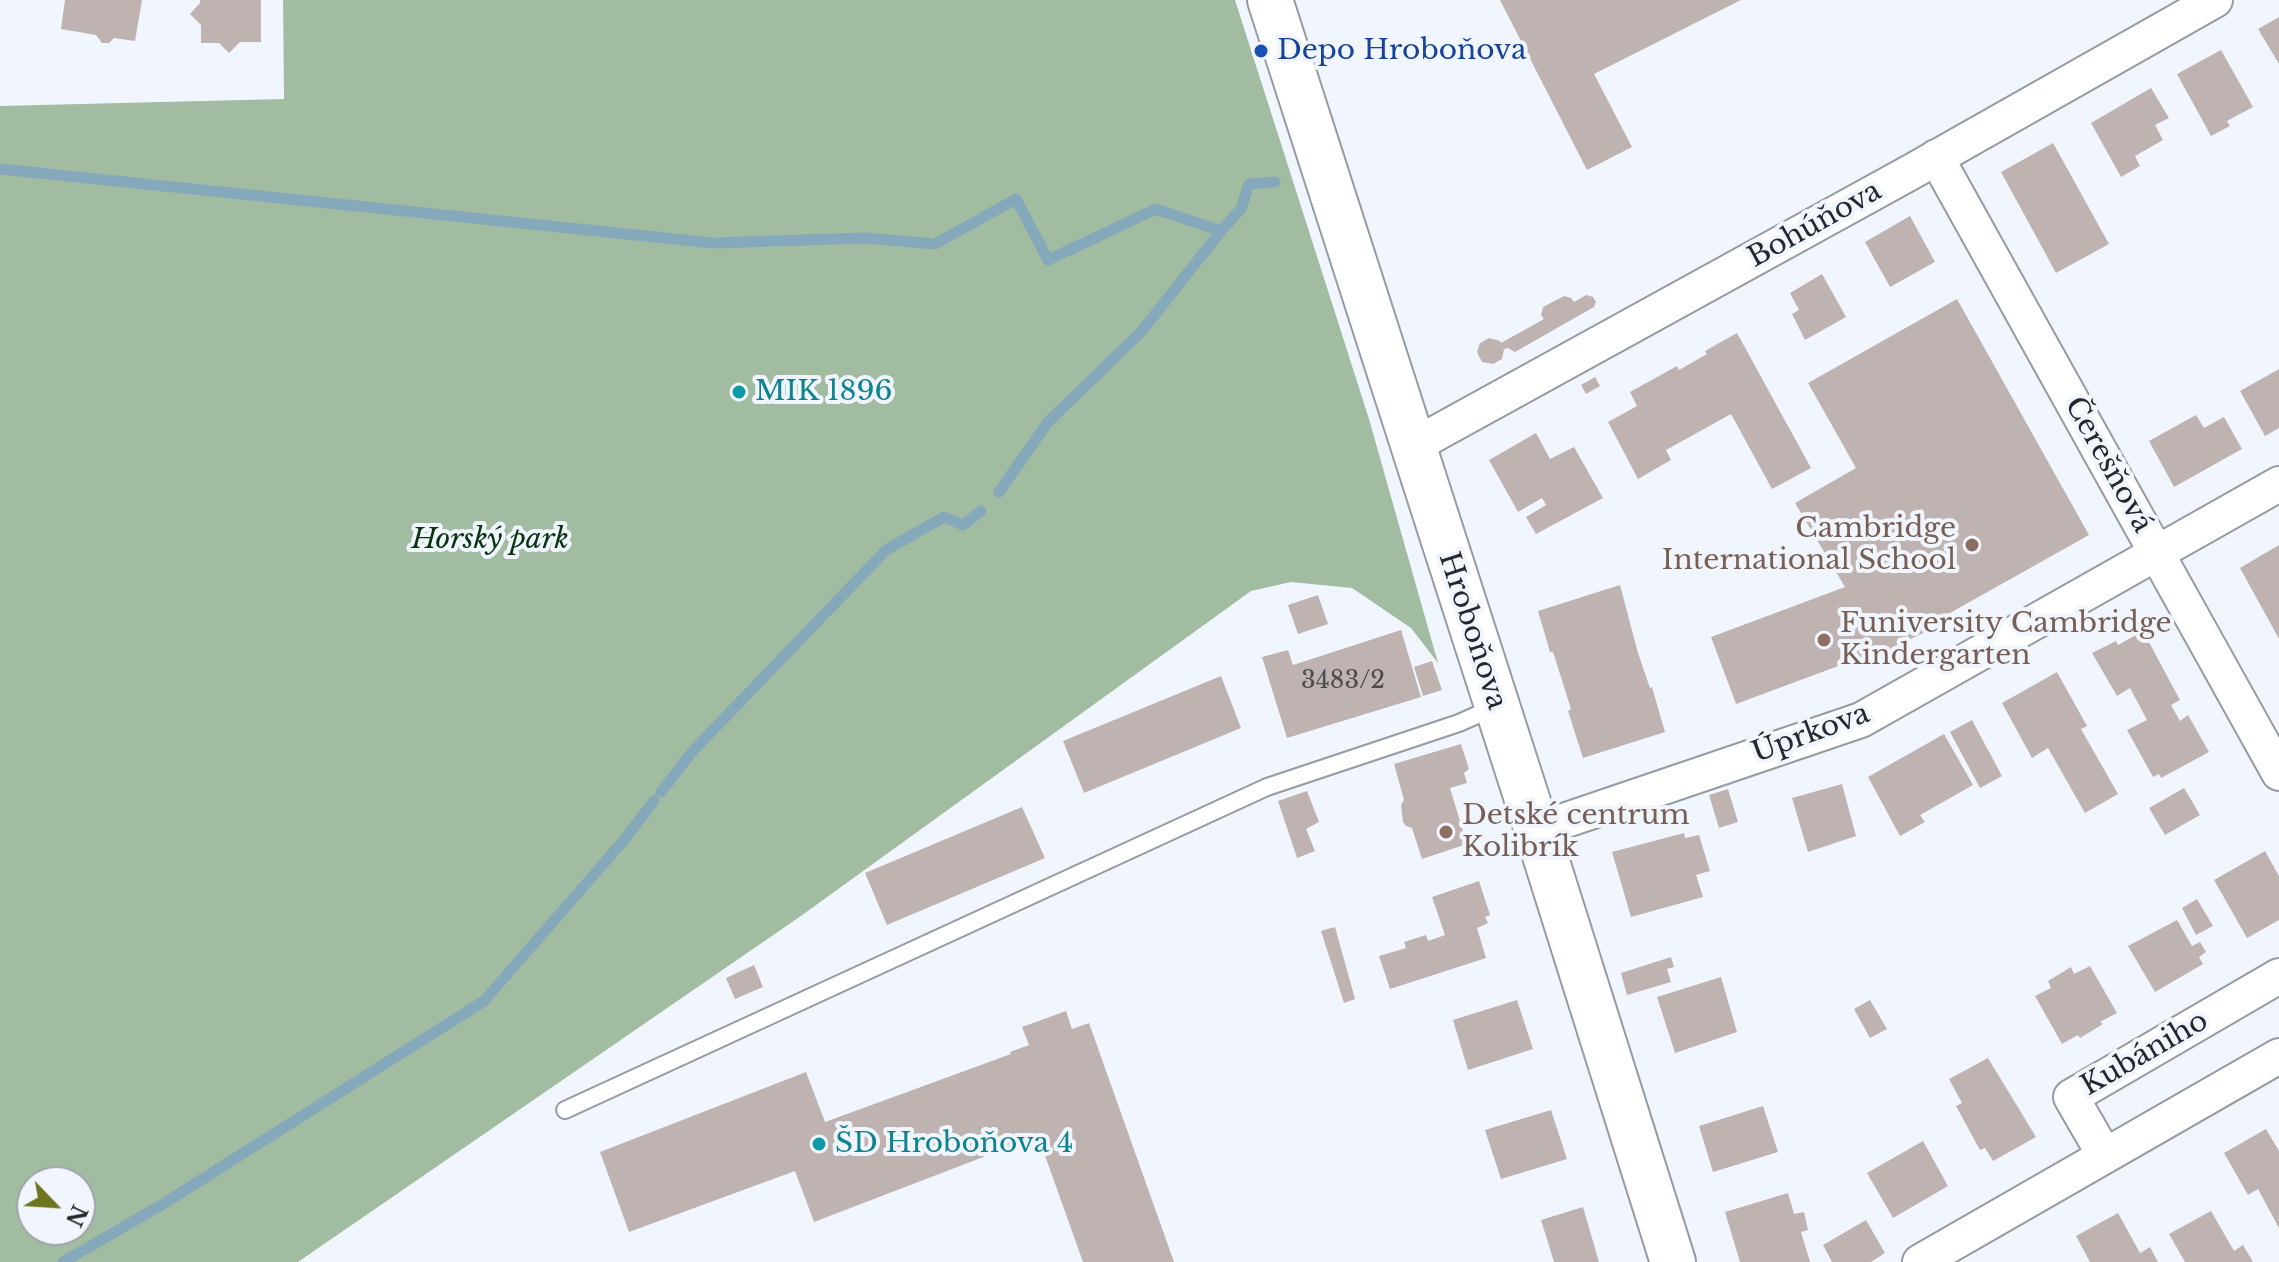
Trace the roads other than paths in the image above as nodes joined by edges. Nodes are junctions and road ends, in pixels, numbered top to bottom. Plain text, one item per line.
1 (1270, 0) edge
2 (2215, 0) edge
3 (1936, 157) junction
4 (1413, 446) junction
5 (2279, 484) edge
6 (2157, 553) junction
7 (1497, 706) junction
8 (2279, 773) edge
9 (1537, 830) junction
10 (2279, 976) edge
11 (2279, 1056) edge
12 (565, 1110) dead end
13 (2105, 1156) junction
14 (1673, 1262) edge
15 (1920, 1262) edge

1 - 4 street, Hroboňova
2 - 3 street, Bohúňova
3 - 4 street, Bohúňova
3 - 6 street, Čerešňová
4 - 7 street, Hroboňova
5 - 6 street, Úprkova
6 - 8 street, Čerešňová
6 - 9 street, Úprkova
7 - 9 street, Hroboňova
7 - 12 lane
9 - 14 street, Hroboňova
10 - 13 street, Kubániho
11 - 13 street
13 - 15 street

